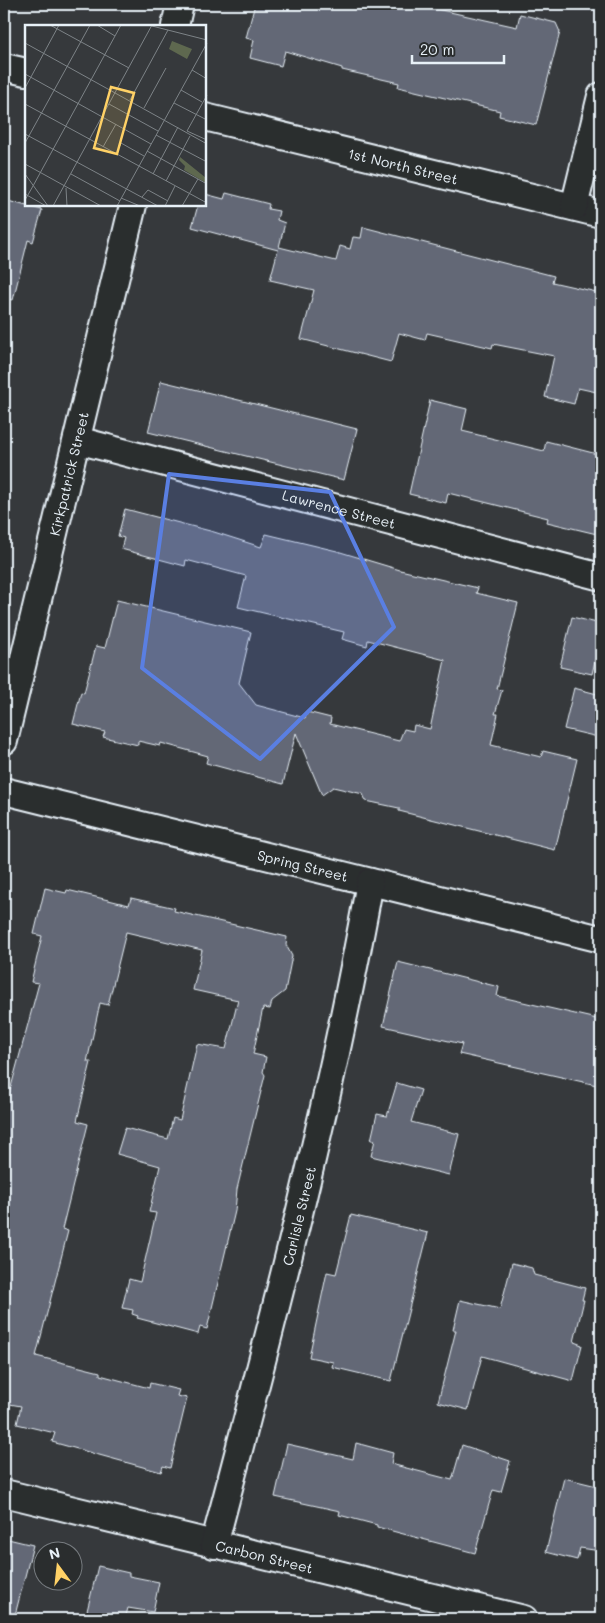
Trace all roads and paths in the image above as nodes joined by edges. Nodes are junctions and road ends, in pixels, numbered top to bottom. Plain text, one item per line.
1 (180, 4) edge
2 (175, 25) edge
3 (4, 67) edge
4 (25, 72) edge
5 (601, 96) edge
6 (206, 117) edge
7 (132, 206) edge
8 (574, 207) junction
9 (601, 214) edge
10 (76, 440) junction
11 (601, 577) edge
12 (4, 741) edge
13 (4, 790) edge
14 (370, 882) junction
15 (601, 938) edge
16 (4, 1493) edge
17 (214, 1545) junction
18 (524, 1619) edge

1 - 2 street
3 - 4 street
5 - 8 street
6 - 8 street, 1st North Street
7 - 10 street, Kirkpatrick Street
8 - 9 street, 1st North Street
10 - 11 street, Lawrence Street
10 - 12 street, Kirkpatrick Street
13 - 14 street, Spring Street
14 - 15 street, Spring Street
14 - 17 street, Carlisle Street
16 - 17 street, Carbon Street
17 - 18 street, Carbon Street

